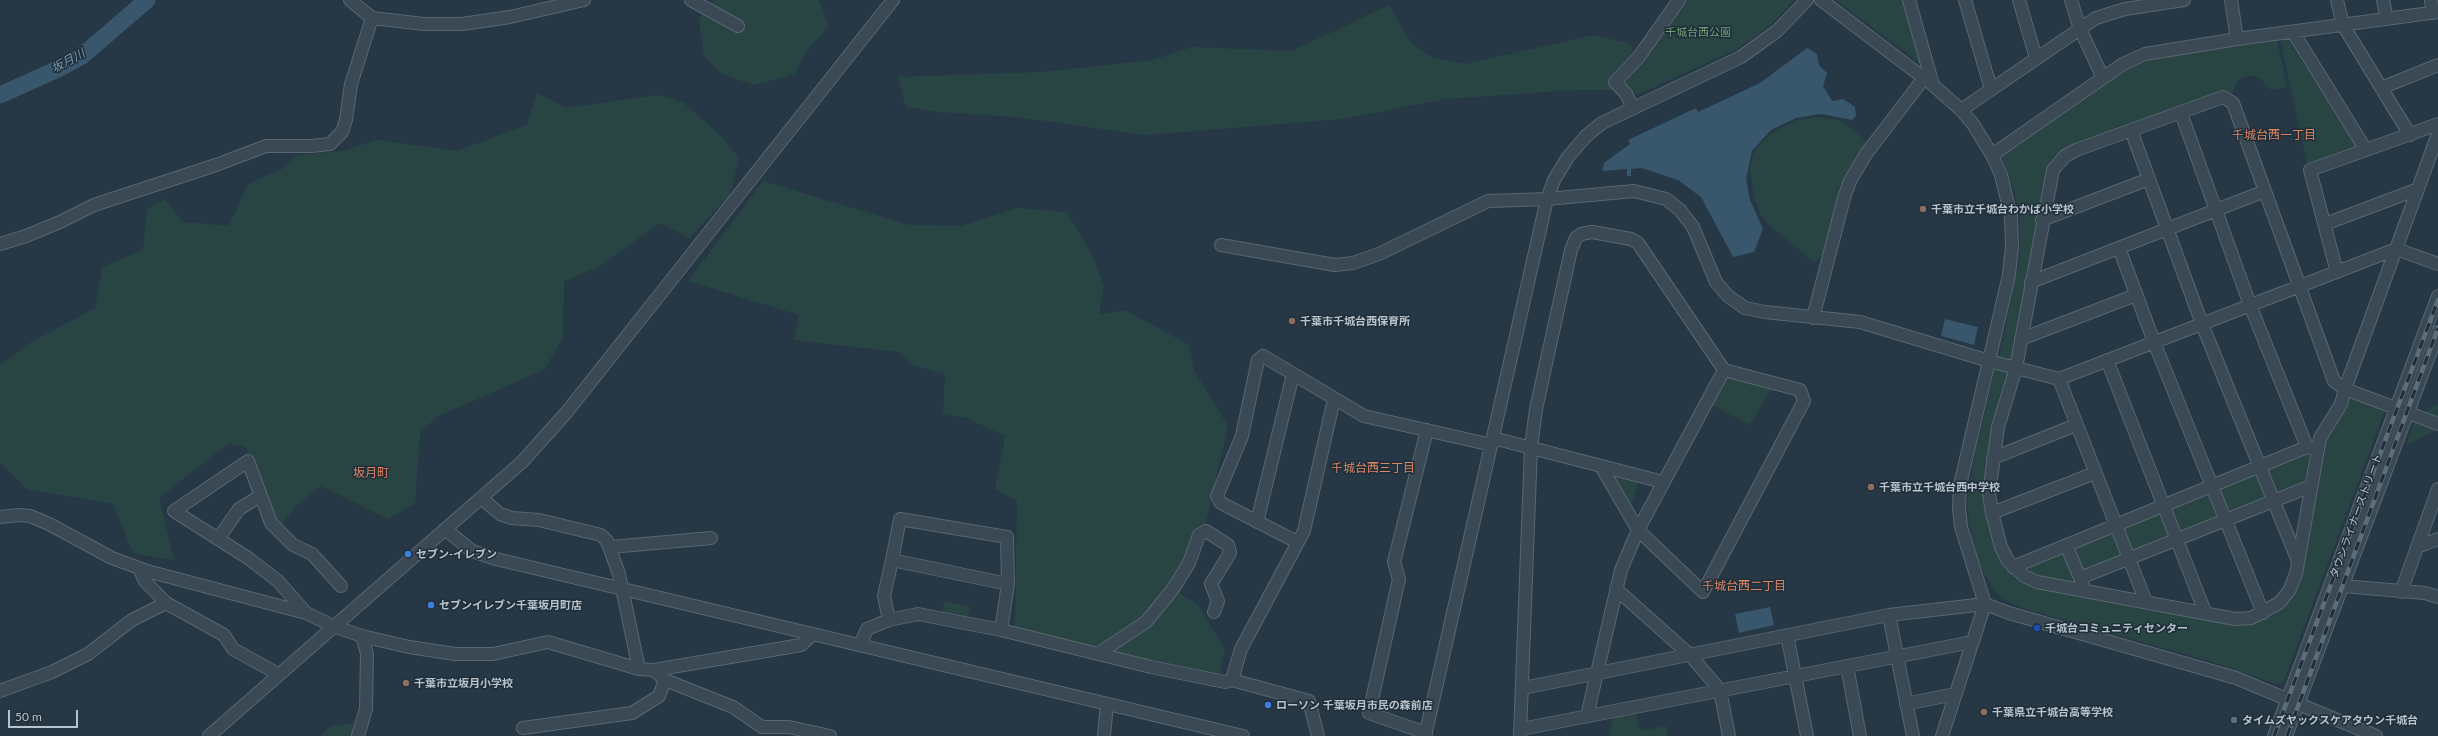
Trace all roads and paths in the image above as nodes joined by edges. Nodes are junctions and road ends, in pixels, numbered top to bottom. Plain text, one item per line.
1 (350, 0) edge
2 (584, 0) edge
3 (692, 0) edge
4 (893, 0) edge
5 (1679, 0) edge
6 (1807, 0) edge
7 (1821, 0) edge
8 (1909, 0) edge
9 (1965, 0) edge
10 (2019, 0) edge
11 (2071, 0) edge
12 (2180, 0) edge
13 (2231, 0) edge
14 (2338, 0) edge
15 (2383, 0) edge
16 (2431, 0) edge
17 (2124, 4) edge
18 (2436, 12) edge
19 (372, 18) junction
20 (2388, 19) junction
21 (2343, 25) junction
22 (738, 26) dead end
23 (2080, 29) junction
24 (2293, 32) junction
25 (2237, 39) junction
26 (2036, 58) junction
27 (2438, 65) edge
28 (2103, 78) junction
29 (1929, 82) junction
30 (2381, 88) junction
31 (1991, 89) junction
32 (1632, 107) junction
33 (1961, 110) junction
34 (2181, 113) junction
35 (2438, 124) edge
36 (2131, 130) junction
37 (2438, 134) edge
38 (2410, 135) junction
39 (2366, 150) junction
40 (1992, 155) junction
41 (2149, 179) junction
42 (2418, 189) junction
43 (2265, 191) junction
44 (1547, 199) junction
45 (2216, 210) junction
46 (2042, 220) junction
47 (2325, 224) junction
48 (2167, 229) junction
49 (0, 244) edge
50 (1221, 245) dead end
51 (2119, 248) junction
52 (2396, 249) junction
53 (2438, 264) edge
54 (2337, 272) junction
55 (2031, 282) junction
56 (2299, 286) junction
57 (2136, 295) junction
58 (2438, 296) edge
59 (2250, 305) junction
60 (1813, 318) junction
61 (2202, 324) junction
62 (2438, 332) edge
63 (2021, 339) junction
64 (2154, 342) junction
65 (2107, 360) junction
66 (1989, 361) junction
67 (2016, 368) junction
68 (1724, 370) junction
69 (1293, 374) junction
70 (2058, 379) junction
71 (2345, 389) junction
72 (1334, 399) junction
73 (2396, 408) junction
74 (2408, 413) junction
75 (2076, 424) junction
76 (2438, 424) edge
77 (1427, 430) junction
78 (1492, 441) junction
79 (1531, 447) junction
80 (2312, 448) junction
81 (1993, 458) junction
82 (2259, 466) junction
83 (1604, 467) junction
84 (2095, 473) junction
85 (1663, 482) junction
86 (2212, 486) junction
87 (2311, 486) junction
88 (2438, 489) edge
89 (260, 496) junction
90 (481, 498) junction
91 (2274, 501) junction
92 (2164, 505) junction
93 (1992, 513) junction
94 (0, 518) edge
95 (2226, 520) junction
96 (1257, 522) junction
97 (2115, 526) junction
98 (445, 529) junction
99 (1638, 530) junction
100 (711, 538) dead end
101 (218, 539) junction
102 (2438, 539) edge
103 (2177, 540) junction
104 (1297, 542) junction
105 (2066, 545) junction
106 (611, 546) junction
107 (2417, 547) junction
108 (2129, 559) junction
109 (892, 560) junction
110 (2298, 561) junction
111 (2013, 567) junction
112 (139, 568) junction
113 (2080, 578) junction
114 (1008, 584) junction
115 (341, 586) dead end
116 (2343, 586) junction
117 (621, 589) junction
118 (1616, 589) junction
119 (2085, 592) junction
120 (2401, 592) junction
121 (2438, 597) edge
122 (2146, 602) junction
123 (166, 603) junction
124 (1985, 604) junction
125 (1214, 612) dead end
126 (2206, 612) junction
127 (306, 613) junction
128 (2263, 613) junction
129 (1890, 615) junction
130 (889, 620) junction
131 (333, 626) junction
132 (1002, 630) junction
133 (813, 634) junction
134 (1787, 635) junction
135 (362, 636) junction
136 (1972, 642) junction
137 (860, 645) junction
138 (1099, 653) junction
139 (1690, 655) junction
140 (1897, 656) junction
141 (1847, 666) junction
142 (640, 669) junction
143 (654, 670) junction
144 (278, 674) junction
145 (1595, 674) junction
146 (1795, 676) junction
147 (665, 680) junction
148 (1232, 680) junction
149 (1523, 688) junction
150 (0, 690) edge
151 (1720, 690) junction
152 (1955, 694) junction
153 (2294, 702) junction
154 (1107, 704) junction
155 (1906, 704) junction
156 (1587, 716) junction
157 (523, 728) dead end
158 (1521, 732) edge
159 (1426, 734) edge
160 (209, 736) edge
161 (358, 736) edge
162 (830, 736) edge
163 (1104, 736) edge
164 (1243, 736) edge
165 (1318, 736) edge
166 (1729, 736) edge
167 (1807, 736) edge
168 (1860, 736) edge
169 (1913, 736) edge
170 (1942, 736) edge
171 (2274, 736) edge
172 (2286, 736) edge
173 (2376, 736) edge

1 - 19 street
2 - 19 street
3 - 22 street
4 - 90 street
5 - 32 street
6 - 32 street
7 - 29 street
8 - 29 street
9 - 31 street
10 - 26 street
11 - 23 street
12 - 17 street
13 - 25 street
14 - 21 street
15 - 20 street
16 - 18 street
17 - 23 street
18 - 20 street
19 - 49 street
20 - 21 street
21 - 24 street
21 - 30 street
23 - 26 street
23 - 28 street
24 - 25 street
24 - 39 street
25 - 28 street
26 - 31 street
27 - 30 street
28 - 40 street
29 - 33 street
29 - 60 street
30 - 38 street
31 - 33 street
32 - 44 street
33 - 40 street
34 - 36 street
34 - 43 street
34 - 45 street
35 - 38 street
36 - 41 street
36 - 46 street
37 - 42 street
38 - 39 street
39 - 47 street
40 - 66 street
41 - 46 street
41 - 48 street
42 - 47 street
42 - 52 street
43 - 45 street
43 - 56 street
44 - 50 street
44 - 60 street
44 - 78 street
45 - 48 street
45 - 59 street
46 - 55 street
47 - 54 street
48 - 51 street
48 - 61 street
51 - 55 street
51 - 57 street
52 - 53 street
52 - 54 street
52 - 71 street
54 - 56 street
55 - 63 street
56 - 59 street
56 - 71 street
57 - 63 street
57 - 64 street
58 - 73 street, タウンライナーストリート
59 - 61 street
59 - 80 street
60 - 66 street
61 - 64 street
61 - 82 street
62 - 74 street, タウンライナーストリート
63 - 67 street
64 - 65 street
64 - 86 street
65 - 70 street
65 - 92 street
66 - 67 street
66 - 124 street
67 - 70 street
67 - 81 street
68 - 79 street
68 - 85 street
68 - 99 street
69 - 72 street
69 - 96 street
69 - 96 street
70 - 75 street
71 - 73 street
71 - 80 street
72 - 77 street
72 - 104 street
73 - 74 street
73 - 153 street, タウンライナーストリート
74 - 76 street
74 - 116 street, タウンライナーストリート
75 - 81 street
75 - 84 street
77 - 78 street
77 - 159 street
78 - 79 street
78 - 159 street
79 - 83 street
79 - 149 street
80 - 82 street
80 - 87 street
81 - 93 street
82 - 86 street
82 - 91 street
83 - 85 street
83 - 99 street
84 - 93 street
84 - 97 street
85 - 99 street
86 - 92 street
86 - 95 street
87 - 91 street
87 - 110 street
88 - 107 street
89 - 101 street
89 - 101 street
89 - 115 street
90 - 98 street
90 - 106 street
91 - 95 street
91 - 110 street
92 - 97 street
92 - 103 street
93 - 111 street
94 - 112 street
95 - 103 street
95 - 128 street
96 - 104 street
97 - 105 street
97 - 108 street
98 - 117 street
98 - 131 street
99 - 118 street
100 - 106 street
101 - 127 street
102 - 107 street
103 - 108 street
103 - 126 street
104 - 148 street
105 - 111 street
105 - 113 street
106 - 117 street
107 - 120 street
108 - 113 street
108 - 122 street
109 - 114 street
109 - 114 street
109 - 130 street
110 - 128 street
111 - 119 street
112 - 123 street
112 - 127 street
113 - 119 street
114 - 132 street
116 - 120 street
116 - 153 street, タウンライナーストリート
117 - 133 street
117 - 142 street
118 - 139 street
118 - 145 street
119 - 122 street
120 - 121 street
122 - 126 street
123 - 144 street
123 - 150 street
124 - 129 street
124 - 136 street
124 - 153 street
125 - 138 street
126 - 128 street
127 - 131 street
129 - 134 street
129 - 140 street
130 - 132 street
130 - 137 street
131 - 135 street
131 - 144 street
132 - 138 street
133 - 137 street
133 - 143 street
134 - 139 street
134 - 146 street
135 - 142 street
135 - 161 street
136 - 140 street
136 - 152 street
137 - 154 street
138 - 148 street
139 - 145 street
139 - 151 street
140 - 141 street
140 - 155 street
141 - 146 street
141 - 168 street
142 - 143 street
143 - 147 street
144 - 160 street
145 - 149 street
145 - 156 street
146 - 151 street
146 - 167 street
147 - 157 street
147 - 162 street
148 - 165 street
149 - 158 street
151 - 156 street
151 - 166 street
152 - 155 street
152 - 170 street
153 - 171 street, タウンライナーストリート
153 - 172 street, タウンライナーストリート
153 - 173 street
154 - 163 street
154 - 164 street
155 - 169 street
156 - 158 street

